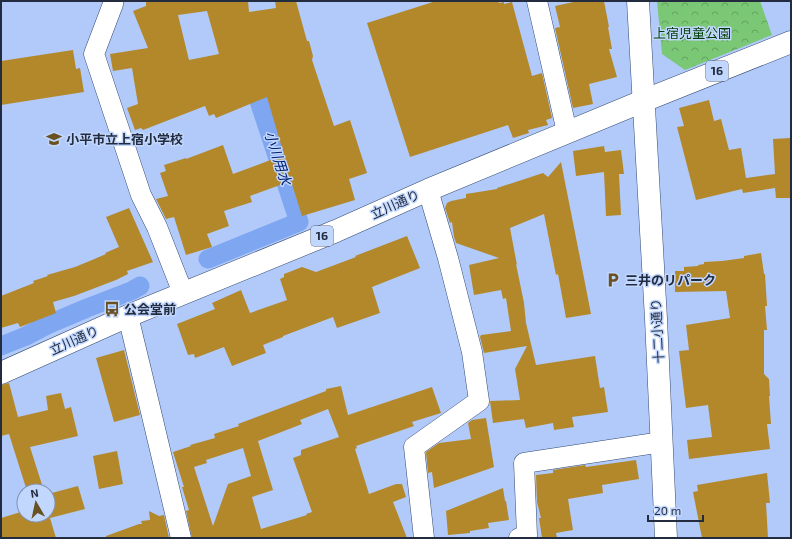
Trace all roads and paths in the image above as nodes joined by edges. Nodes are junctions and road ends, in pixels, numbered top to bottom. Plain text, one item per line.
1 (113, 1) edge
2 (537, 1) edge
3 (638, 1) edge
4 (791, 42) edge
5 (643, 101) junction
6 (567, 132) junction
7 (428, 190) junction
8 (183, 293) junction
9 (128, 316) junction
10 (1, 373) edge
11 (662, 442) junction
12 (181, 538) edge
13 (424, 538) edge
14 (519, 538) edge
15 (666, 538) edge

1 - 8 street
2 - 6 street
3 - 5 main road, 十二小通り
4 - 5 main road, 立川通り / 16
5 - 6 main road, 立川通り / 16
5 - 11 main road, 十二小通り
6 - 7 main road, 立川通り / 16
7 - 8 main road, 立川通り / 16
7 - 13 street
8 - 9 main road, 立川通り / 16
9 - 10 main road, 立川通り / 16
9 - 12 street
11 - 14 street
11 - 15 main road, 十二小通り

